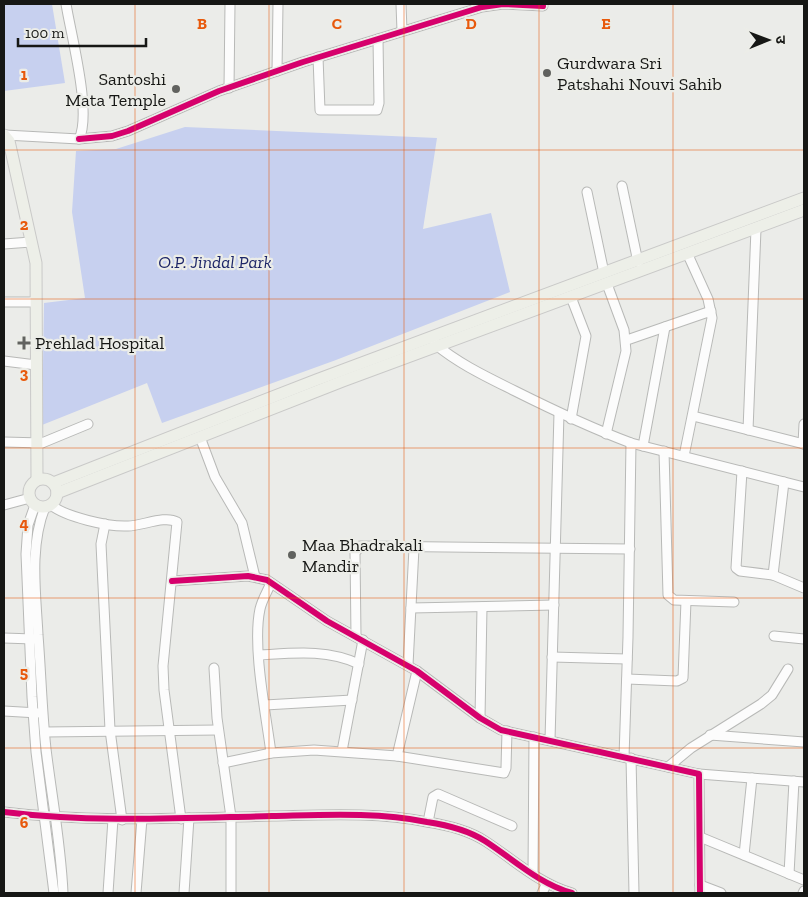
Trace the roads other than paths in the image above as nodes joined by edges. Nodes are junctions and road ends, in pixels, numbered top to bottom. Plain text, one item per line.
1 (66, 4) edge
2 (230, 4) edge
3 (278, 4) edge
4 (401, 4) edge
5 (463, 4) edge
6 (544, 6) dead end
7 (463, 14) junction
8 (402, 32) junction
9 (378, 39) junction
10 (318, 57) junction
11 (277, 71) junction
12 (229, 88) junction
13 (4, 135) edge
14 (79, 139) junction
15 (622, 186) dead end
16 (587, 192) dead end
17 (804, 198) edge
18 (804, 210) edge
19 (756, 229) junction
20 (31, 242) junction
21 (4, 244) edge
22 (688, 255) junction
23 (638, 262) junction
24 (606, 278) junction
25 (571, 297) junction
26 (4, 302) edge
27 (36, 302) junction
28 (712, 311) junction
29 (665, 327) junction
30 (429, 339) junction
31 (626, 340) junction
32 (439, 347) junction
33 (4, 361) edge
34 (36, 365) junction
35 (559, 413) junction
36 (692, 416) junction
37 (571, 419) junction
38 (88, 424) dead end
39 (804, 424) edge
40 (748, 430) junction
41 (606, 434) junction
42 (200, 437) junction
43 (4, 442) edge
44 (631, 443) junction
45 (36, 444) junction
46 (804, 444) edge
47 (643, 446) junction
48 (664, 451) junction
49 (684, 456) junction
50 (742, 471) junction
51 (37, 480) junction
52 (784, 482) junction
53 (804, 487) edge
54 (55, 488) junction
55 (40, 504) junction
56 (4, 505) edge
57 (105, 524) junction
58 (414, 548) junction
59 (555, 548) junction
60 (630, 549) junction
61 (773, 575) junction
62 (255, 577) junction
63 (172, 581) junction
64 (271, 584) junction
65 (804, 588) edge
66 (686, 601) junction
67 (734, 602) dead end
68 (554, 605) junction
69 (482, 606) junction
70 (411, 608) junction
71 (774, 636) dead end
72 (4, 638) edge
73 (360, 638) junction
74 (34, 639) junction
75 (804, 639) edge
76 (260, 655) junction
77 (552, 657) junction
78 (628, 659) junction
79 (358, 664) junction
80 (408, 666) junction
81 (214, 668) dead end
82 (788, 669) dead end
83 (417, 671) junction
84 (627, 679) junction
85 (352, 700) junction
86 (265, 706) junction
87 (4, 711) edge
88 (33, 713) junction
89 (44, 713) junction
90 (480, 718) junction
91 (110, 730) junction
92 (169, 730) junction
93 (218, 730) junction
94 (507, 731) junction
95 (45, 732) junction
96 (710, 735) junction
97 (534, 737) junction
98 (550, 740) junction
99 (804, 742) edge
100 (342, 751) junction
101 (271, 753) junction
102 (397, 756) junction
103 (627, 758) junction
104 (223, 763) junction
105 (668, 767) junction
106 (700, 774) junction
107 (752, 778) junction
108 (794, 781) junction
109 (804, 782) edge
110 (4, 812) edge
111 (231, 817) junction
112 (45, 818) junction
113 (185, 818) junction
114 (56, 819) junction
115 (118, 820) junction
116 (142, 820) junction
117 (428, 822) junction
118 (512, 826) dead end
119 (700, 837) junction
120 (744, 855) junction
121 (533, 874) junction
122 (789, 874) junction
123 (804, 880) edge
124 (546, 883) junction
125 (700, 889) edge
126 (54, 893) edge
127 (63, 893) edge
128 (108, 893) edge
129 (136, 893) edge
130 (184, 893) edge
131 (231, 893) edge
132 (542, 893) edge
133 (572, 893) edge
134 (634, 893) edge
135 (720, 893) edge

1 - 14 street
2 - 12 street
3 - 11 street
4 - 8 street
5 - 7 street
6 - 7 street
7 - 8 street
8 - 9 street
9 - 10 street
9 - 10 street
10 - 11 street
11 - 12 street
12 - 14 street
13 - 14 street
13 - 20 main road
15 - 23 street
16 - 24 street
17 - 23 main road
18 - 19 main road
19 - 22 main road
19 - 40 street
20 - 21 street
20 - 27 main road
22 - 24 main road
22 - 28 street
23 - 24 main road
24 - 25 main road
24 - 30 main road
24 - 31 street
25 - 32 main road
25 - 37 street
26 - 27 street
27 - 34 main road
28 - 29 street
28 - 36 street
29 - 31 street
29 - 47 street
30 - 32 street
30 - 54 main road
31 - 41 street
32 - 35 street
32 - 42 main road
33 - 34 street
34 - 45 main road
35 - 37 street
35 - 59 street
36 - 40 street
36 - 49 street
37 - 41 street
38 - 45 street
39 - 46 street
40 - 46 street
41 - 44 street
42 - 54 main road
42 - 62 street
43 - 45 street
44 - 47 street
44 - 60 street
45 - 51 main road
47 - 48 street
48 - 49 street
48 - 66 street
49 - 50 street
50 - 52 street
50 - 61 street
51 - 54 main road
51 - 55 main road
52 - 53 street
52 - 61 street
54 - 55 main road
55 - 56 street
55 - 57 street
55 - 74 street
57 - 63 street
57 - 91 street
58 - 59 street
58 - 70 street
58 - 73 street
59 - 60 street
59 - 68 street
60 - 78 street
61 - 65 street
62 - 63 street
62 - 64 street
63 - 92 street
64 - 73 street
64 - 76 street
66 - 67 street
66 - 84 street
68 - 69 street
68 - 77 street
69 - 70 street
69 - 90 street
70 - 80 street
71 - 75 street
72 - 74 street
73 - 79 street
73 - 80 street
74 - 88 street
74 - 89 street
76 - 79 street
76 - 86 street
77 - 78 street
77 - 98 street
78 - 84 street
79 - 85 street
80 - 83 street
81 - 93 street
82 - 96 street
83 - 90 street
83 - 102 street
84 - 103 street
85 - 86 street
85 - 100 street
86 - 101 street
87 - 88 street
88 - 89 street
88 - 112 street
89 - 95 street
90 - 94 street
91 - 92 street
91 - 95 street
91 - 115 street
92 - 93 street
92 - 113 street
93 - 104 street
94 - 97 street
94 - 102 street
95 - 114 street
96 - 99 street
96 - 105 street
97 - 98 street
97 - 121 street
98 - 103 street
100 - 101 street
100 - 102 street
101 - 104 street
103 - 105 street
103 - 134 street
104 - 111 street
105 - 106 street
106 - 107 street
106 - 119 street
107 - 108 street
107 - 120 street
108 - 109 street
108 - 122 street
110 - 112 street
111 - 113 street
111 - 117 street
111 - 131 street
112 - 114 street
112 - 126 street
113 - 116 street
113 - 130 street
114 - 115 street
114 - 127 street
115 - 116 street
115 - 128 street
116 - 129 street
117 - 118 street
117 - 121 street
119 - 120 street
119 - 125 street
120 - 122 street
121 - 124 street
122 - 123 street
124 - 132 street
124 - 133 street
125 - 135 street

